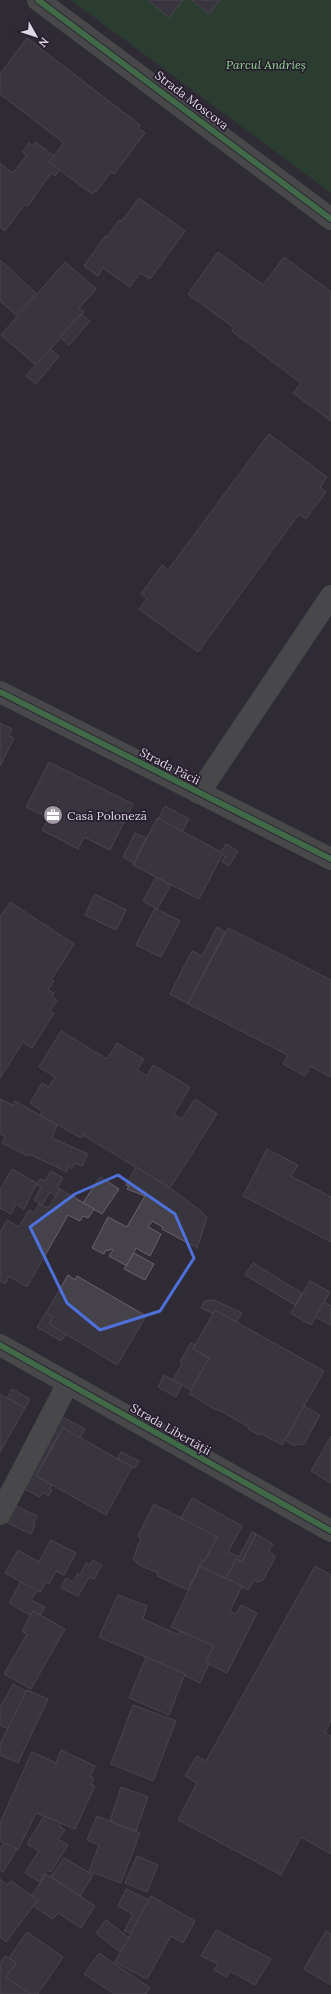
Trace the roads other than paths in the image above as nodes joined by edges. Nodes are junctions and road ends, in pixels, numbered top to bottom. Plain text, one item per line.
1 (38, 0) edge
2 (331, 219) edge
3 (331, 596) edge
4 (0, 692) edge
5 (199, 793) junction
6 (331, 859) edge
7 (0, 1345) edge
8 (68, 1383) junction
9 (0, 1514) edge
10 (331, 1531) edge

1 - 2 street, Strada Moscova
3 - 5 street
4 - 5 street, Strada Păcii
5 - 6 street, Strada Păcii
7 - 8 street, Strada Libertății
8 - 9 street
8 - 10 street, Strada Libertății

